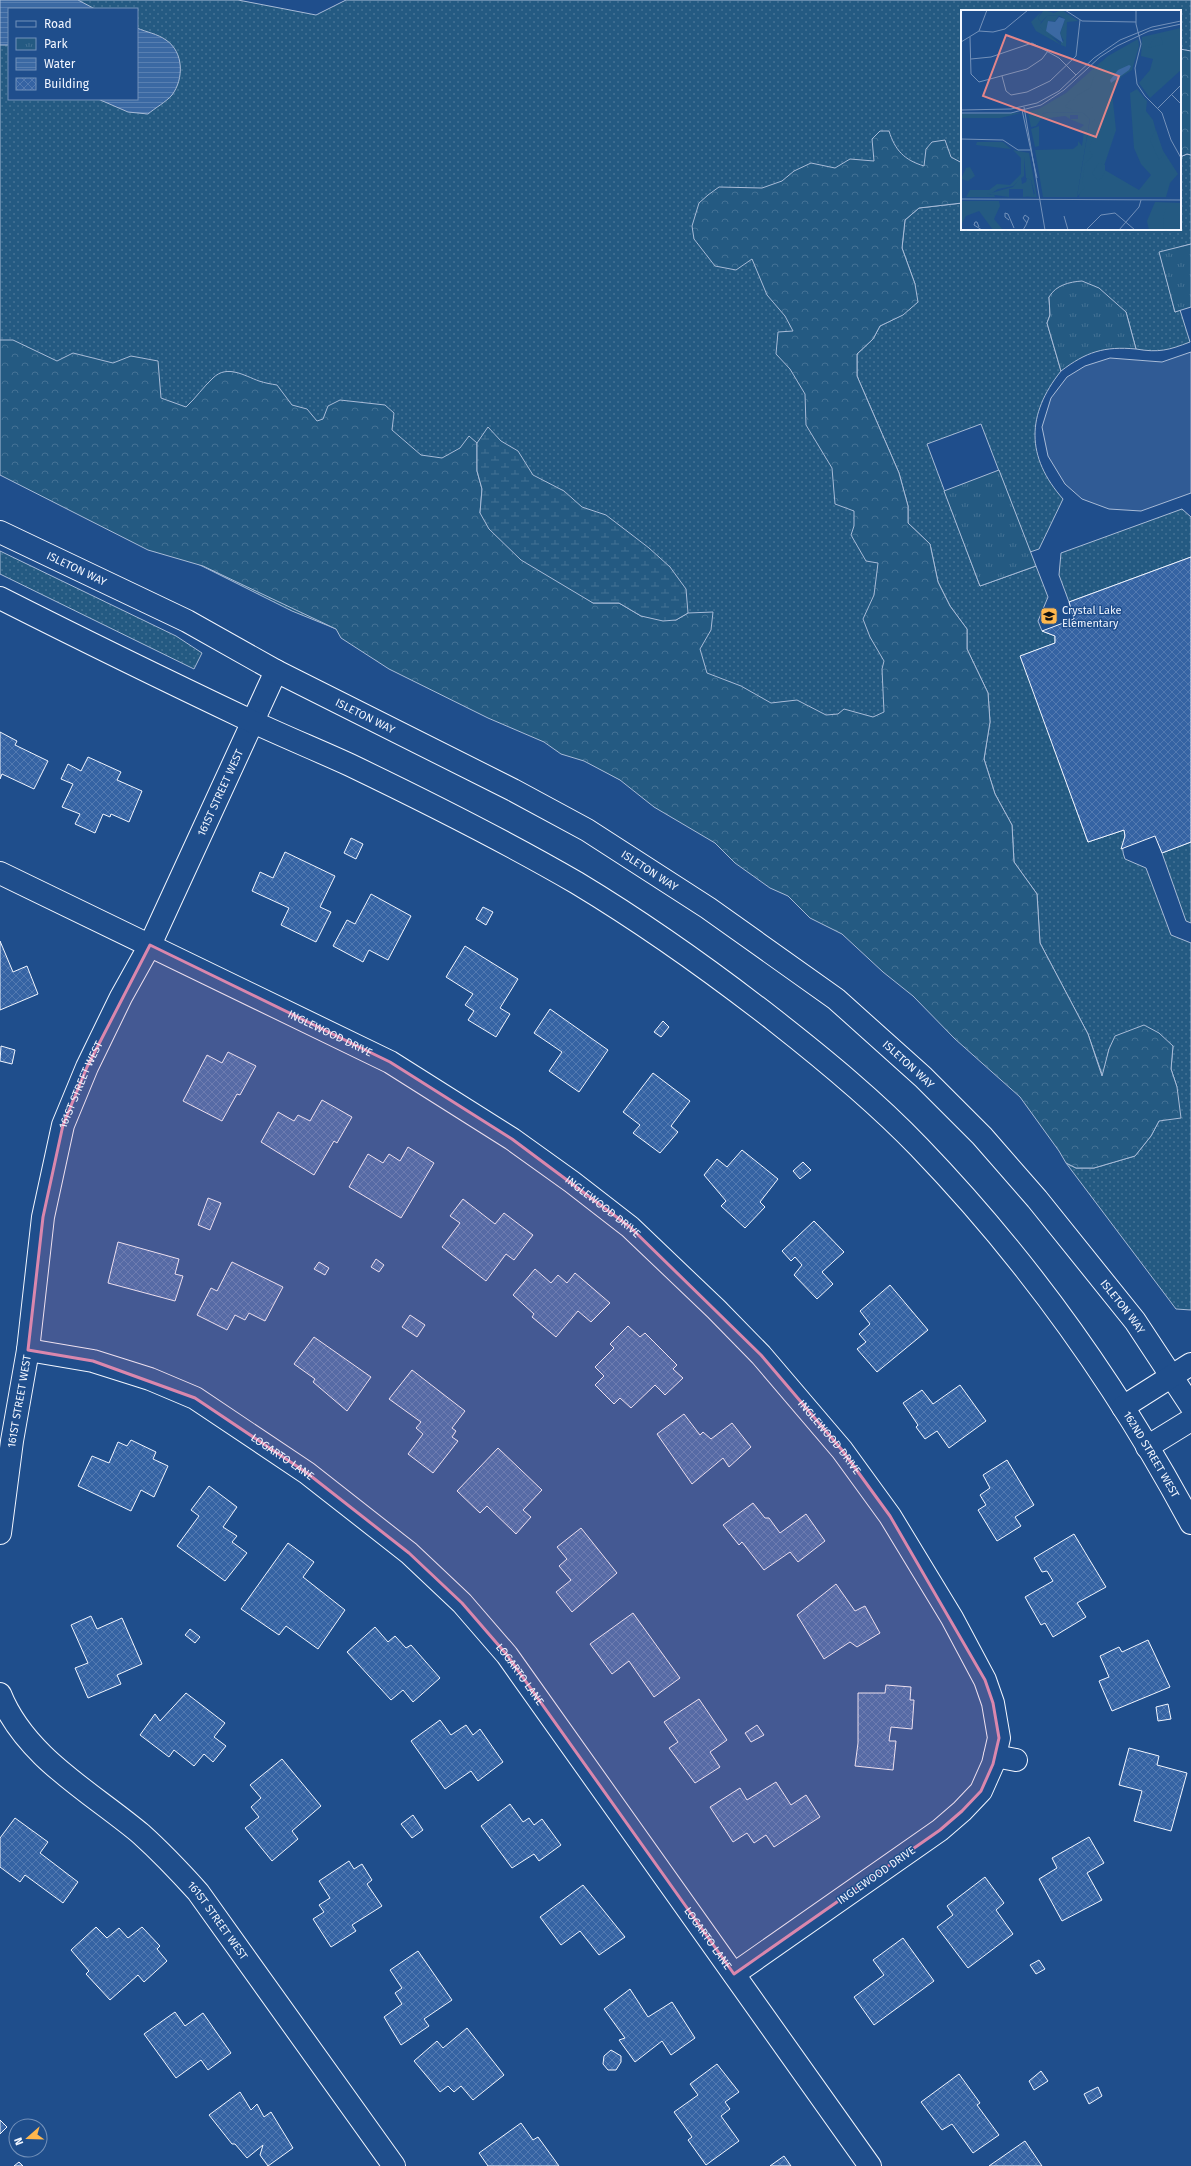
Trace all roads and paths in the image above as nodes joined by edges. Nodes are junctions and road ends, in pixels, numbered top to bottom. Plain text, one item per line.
1 (0, 532) edge
2 (0, 598) edge
3 (276, 671) junction
4 (253, 722) junction
5 (0, 873) edge
6 (150, 945) junction
7 (28, 1350) junction
8 (1191, 1364) edge
9 (1172, 1377) junction
10 (1191, 1406) edge
11 (1123, 1407) junction
12 (1191, 1420) edge
13 (1147, 1446) junction
14 (1191, 1523) edge
15 (0, 1533) edge
16 (2, 1704) edge
17 (734, 1974) junction
18 (394, 2166) edge
19 (870, 2166) edge

1 - 3 street, ISLETON WAY
2 - 4 street
3 - 4 street, 161ST STREET WEST
3 - 9 street, ISLETON WAY
4 - 6 street, 161ST STREET WEST
4 - 11 street
5 - 6 street, INGLEWOOD DRIVE
6 - 7 street, 161ST STREET WEST
6 - 17 street, INGLEWOOD DRIVE
7 - 15 street, 161ST STREET WEST
7 - 17 street, LOGARTO LANE
8 - 9 street
9 - 10 street
9 - 11 street
11 - 13 street, 162ND STREET WEST
12 - 13 street
13 - 14 street, 162ND STREET WEST
16 - 18 street, 161ST STREET WEST
17 - 19 street, LOGARTO LANE

